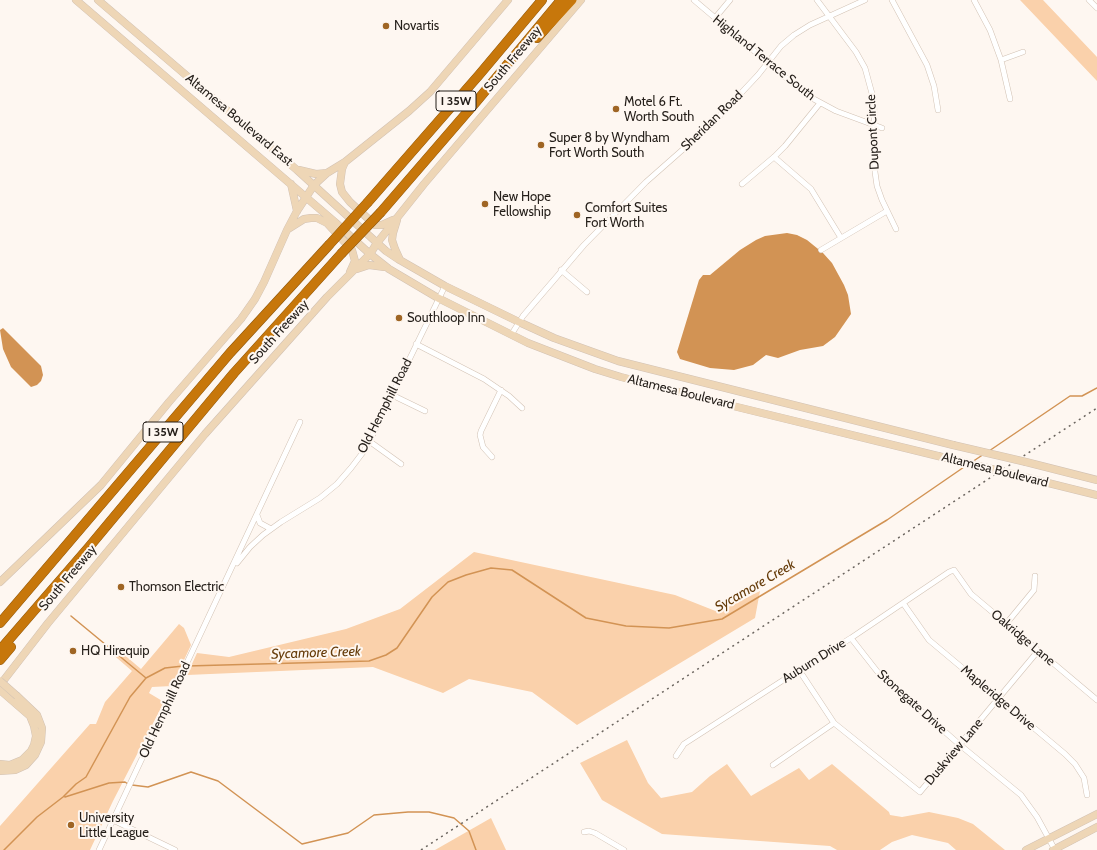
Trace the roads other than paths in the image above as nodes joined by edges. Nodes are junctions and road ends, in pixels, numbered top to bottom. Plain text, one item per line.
1 (76, 0) edge
2 (98, 0) edge
3 (508, 0) edge
4 (541, 0) edge
5 (561, 0) edge
6 (572, 0) edge
7 (581, 0) edge
8 (694, 0) edge
9 (730, 0) edge
10 (817, 0) edge
11 (865, 0) edge
12 (892, 0) edge
13 (974, 0) edge
14 (1089, 0) edge
15 (1097, 8) edge
16 (829, 16) junction
17 (715, 18) junction
18 (153, 47) junction
19 (1023, 52) dead end
20 (144, 58) junction
21 (1001, 60) junction
22 (768, 63) junction
23 (1010, 99) dead end
24 (476, 102) junction
25 (820, 103) junction
26 (938, 110) dead end
27 (246, 126) junction
28 (875, 126) junction
29 (882, 128) dead end
30 (236, 137) junction
31 (774, 158) junction
32 (345, 162) junction
33 (297, 170) junction
34 (327, 173) junction
35 (291, 184) junction
36 (742, 184) dead end
37 (314, 185) junction
38 (306, 197) junction
39 (297, 211) junction
40 (887, 211) junction
41 (398, 216) junction
42 (896, 229) dead end
43 (287, 230) junction
44 (841, 238) junction
45 (377, 243) junction
46 (821, 250) dead end
47 (370, 254) junction
48 (401, 261) junction
49 (386, 268) junction
50 (355, 270) junction
51 (561, 270) junction
52 (346, 279) junction
53 (445, 286) junction
54 (587, 292) dead end
55 (438, 298) junction
56 (519, 322) junction
57 (511, 336) junction
58 (416, 344) junction
59 (501, 390) junction
60 (392, 395) junction
61 (522, 408) dead end
62 (425, 411) dead end
63 (300, 422) dead end
64 (369, 441) junction
65 (492, 457) dead end
66 (400, 464) dead end
67 (1097, 480) edge
68 (1097, 495) edge
69 (257, 514) junction
70 (271, 528) junction
71 (231, 570) junction
72 (954, 570) joint
73 (1035, 576) dead end
74 (0, 582) edge
75 (904, 603) junction
76 (0, 623) edge
77 (1006, 624) junction
78 (22, 626) junction
79 (852, 638) junction
80 (0, 650) edge
81 (1038, 651) junction
82 (0, 660) edge
83 (799, 670) junction
84 (0, 681) edge
85 (0, 685) edge
86 (0, 690) edge
87 (15, 698) junction
88 (998, 698) junction
89 (1097, 700) edge
90 (834, 723) junction
91 (960, 745) junction
92 (676, 756) dead end
93 (0, 764) edge
94 (774, 765) dead end
95 (0, 771) edge
96 (1087, 794) dead end
97 (1097, 814) edge
98 (113, 820) junction
99 (1097, 827) edge
100 (584, 832) dead end
101 (1049, 839) junction
102 (99, 850) edge
103 (174, 850) edge
104 (624, 850) edge
105 (1026, 850) edge
106 (1054, 850) edge

1 - 20 main road, Altamesa Boulevard East
2 - 18 main road, Altamesa Boulevard East
3 - 32 main road
4 - 76 highway, South Freeway / I 35W, bridge
5 - 24 highway, South Freeway / I 35W
6 - 24 highway
7 - 41 main road, South Freeway
8 - 17 street, Highland Terrace South
9 - 17 street
10 - 16 street, Dupont Circle
11 - 16 street, Sheridan Road
12 - 26 street
13 - 21 street
14 - 15 street
16 - 22 street, Sheridan Road
16 - 28 street, Dupont Circle
17 - 22 street, Highland Terrace South
18 - 20 main road
18 - 27 main road, Altamesa Boulevard East
19 - 21 street
20 - 30 main road, Altamesa Boulevard East
21 - 23 street
22 - 25 street, Highland Terrace South
22 - 51 street, Sheridan Road
24 - 78 highway, South Freeway / I 35W, bridge
25 - 28 street, Highland Terrace South
25 - 31 street
27 - 30 main road
27 - 33 main road, Altamesa Boulevard East
28 - 29 street, Highland Terrace South
28 - 40 street, Dupont Circle
30 - 35 main road, Altamesa Boulevard East
31 - 36 street
31 - 44 street
32 - 34 main road
32 - 41 main road
33 - 34 main road
33 - 37 main road, Altamesa Boulevard East
34 - 37 main road
35 - 38 main road, Altamesa Boulevard East
35 - 39 main road
37 - 38 main road
37 - 45 main road, Altamesa Boulevard East
38 - 39 main road
38 - 47 main road, Altamesa Boulevard
39 - 43 main road
40 - 42 street, Dupont Circle
40 - 44 street
41 - 45 main road, South Freeway
41 - 48 main road
43 - 52 main road
43 - 74 main road
44 - 46 street
45 - 47 main road, South Freeway
45 - 48 main road, Altamesa Boulevard
47 - 49 main road, Altamesa Boulevard
47 - 50 main road, South Freeway
48 - 53 main road, Altamesa Boulevard
49 - 50 main road
49 - 55 main road, Altamesa Boulevard
50 - 52 main road, South Freeway
51 - 54 street
51 - 56 street, Sheridan Road
52 - 85 main road, South Freeway
53 - 55 street, Old Hemphill Road
53 - 56 main road, Altamesa Boulevard
55 - 57 main road, Altamesa Boulevard
55 - 58 street, Old Hemphill Road
56 - 57 street, Sheridan Road
56 - 67 main road, Altamesa Boulevard, bridge
57 - 68 main road, Altamesa Boulevard, bridge
58 - 59 street
58 - 60 street, Old Hemphill Road
59 - 61 street
59 - 65 street
60 - 62 street
60 - 64 street, Old Hemphill Road
63 - 69 street, Old Hemphill Road
64 - 66 street
64 - 70 street, Old Hemphill Road
69 - 70 street
69 - 71 street, Old Hemphill Road
70 - 71 street, Old Hemphill Road
71 - 98 street, Old Hemphill Road
72 - 75 street, Auburn Drive
72 - 77 street, Oakridge Lane
73 - 77 street
75 - 79 street, Auburn Drive
75 - 88 street, Mapleridge Drive
77 - 81 street, Oakridge Lane
78 - 80 highway, South Freeway / I 35W
78 - 82 highway
79 - 83 street, Auburn Drive
79 - 91 street, Stonegate Drive
81 - 88 street, Duskview Lane
81 - 89 street, Oakridge Lane
83 - 90 street, Duskview Lane
83 - 92 street, Auburn Drive
84 - 87 main road, bridge
86 - 87 main road
87 - 93 main road
87 - 95 main road
88 - 91 street, Duskview Lane
88 - 96 street, Mapleridge Drive
90 - 91 street, Duskview Lane
90 - 94 street
91 - 101 street, Stonegate Drive
97 - 101 main road
98 - 102 street, Old Hemphill Road
98 - 103 street
99 - 106 main road
100 - 104 street
101 - 105 main road
101 - 106 street, Stonegate Drive

